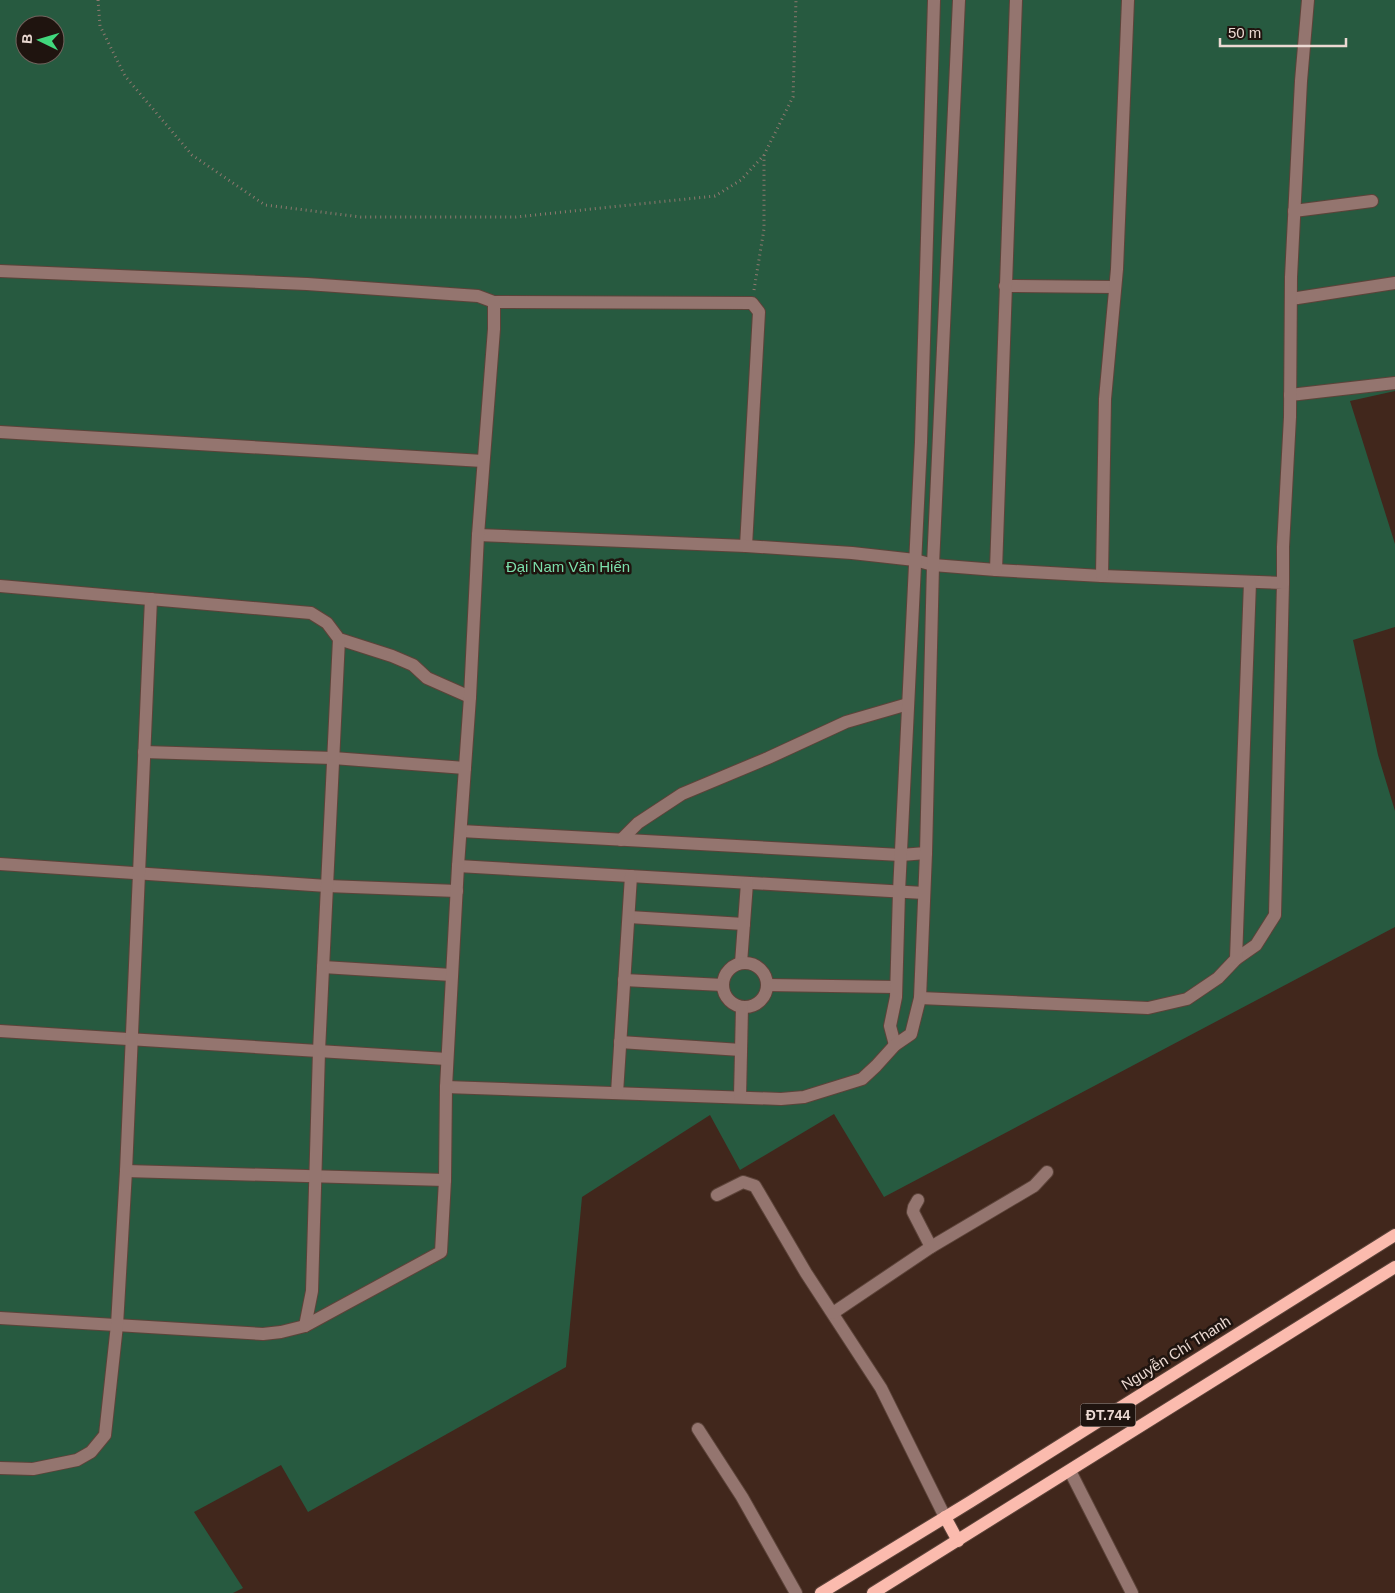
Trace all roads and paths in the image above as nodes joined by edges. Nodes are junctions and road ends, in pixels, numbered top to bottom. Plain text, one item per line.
1 (98, 0) edge
2 (796, 0) edge
3 (934, 0) edge
4 (959, 0) edge
5 (1016, 0) edge
6 (1128, 0) edge
7 (1308, 0) edge
8 (764, 156) junction
9 (1372, 201) dead end
10 (1294, 211) junction
11 (0, 271) edge
12 (1395, 283) edge
13 (1005, 286) junction
14 (1115, 287) junction
15 (1291, 299) junction
16 (494, 302) junction
17 (752, 303) junction
18 (1395, 383) edge
19 (1290, 395) junction
20 (0, 432) edge
21 (484, 460) junction
22 (478, 535) junction
23 (746, 546) junction
24 (915, 560) junction
25 (933, 565) junction
26 (996, 570) junction
27 (1102, 576) junction
28 (1250, 582) junction
29 (1284, 583) junction
30 (0, 586) edge
31 (151, 599) junction
32 (338, 639) junction
33 (470, 697) junction
34 (908, 704) junction
35 (144, 752) junction
36 (333, 758) junction
37 (465, 768) junction
38 (461, 832) junction
39 (621, 840) junction
40 (926, 853) junction
41 (900, 855) junction
42 (0, 864) edge
43 (458, 866) junction
44 (138, 874) junction
45 (631, 876) junction
46 (747, 883) junction
47 (327, 886) junction
48 (457, 891) junction
49 (899, 892) junction
50 (924, 893) junction
51 (628, 917) junction
52 (744, 924) junction
53 (1236, 959) junction
54 (741, 963) junction
55 (323, 967) junction
56 (452, 975) junction
57 (624, 980) junction
58 (724, 985) junction
59 (767, 985) junction
60 (896, 987) junction
61 (920, 998) junction
62 (742, 1006) junction
63 (0, 1031) edge
64 (132, 1040) junction
65 (620, 1042) junction
66 (895, 1045) junction
67 (741, 1050) junction
68 (319, 1051) junction
69 (447, 1059) junction
70 (446, 1087) junction
71 (617, 1093) junction
72 (740, 1098) junction
73 (126, 1171) junction
74 (1047, 1172) dead end
75 (315, 1177) junction
76 (445, 1180) junction
77 (717, 1194) dead end
78 (918, 1200) dead end
79 (1395, 1235) edge
80 (931, 1247) junction
81 (1395, 1267) edge
82 (832, 1313) junction
83 (0, 1318) edge
84 (117, 1325) junction
85 (306, 1326) junction
86 (698, 1429) dead end
87 (0, 1468) edge
88 (1070, 1471) junction
89 (945, 1517) junction
90 (958, 1541) junction
91 (796, 1593) edge
92 (821, 1593) edge
93 (873, 1593) edge
94 (1132, 1593) edge

1 - 8 path
2 - 8 path
3 - 24 street
4 - 25 street
5 - 13 street
6 - 14 street
7 - 10 street
8 - 17 path
9 - 10 street
10 - 15 street
11 - 16 street
12 - 15 street
13 - 14 street
13 - 26 street
14 - 27 street
15 - 19 street
16 - 17 street
16 - 21 street
17 - 23 street
18 - 19 street
19 - 29 street
20 - 21 street
21 - 22 street
22 - 23 street
22 - 33 street
23 - 24 street
24 - 25 street
24 - 34 street
25 - 26 street
25 - 40 street
26 - 27 street
27 - 28 street
28 - 29 street
28 - 53 street
29 - 53 street
30 - 31 street
31 - 32 street
31 - 35 street
32 - 33 street
32 - 36 street
33 - 37 street
34 - 39 street
34 - 41 street
35 - 36 street
35 - 44 street
36 - 37 street
36 - 47 street
37 - 38 street
38 - 39 street
38 - 43 street
39 - 41 street
40 - 41 street
40 - 50 street
41 - 49 street
42 - 44 street
43 - 45 street
43 - 48 street
44 - 47 street
44 - 64 street
45 - 46 street
45 - 51 street
46 - 49 street
46 - 52 street
47 - 48 street
47 - 55 street
48 - 56 street
49 - 50 street
49 - 60 street
50 - 61 street
51 - 52 street
51 - 57 street
52 - 54 street
53 - 61 street
54 - 58 street
54 - 59 street
55 - 56 street
55 - 68 street
56 - 69 street
57 - 58 street
57 - 65 street
58 - 62 street
59 - 60 street
59 - 62 street
60 - 66 street
61 - 66 street
62 - 67 street
63 - 64 street
64 - 68 street
64 - 73 street
65 - 67 street
65 - 71 street
66 - 72 street
67 - 72 street
68 - 69 street
68 - 75 street
69 - 70 street
70 - 71 street
70 - 76 street
71 - 72 street
73 - 75 street
73 - 84 street
74 - 80 street
75 - 76 street
75 - 85 street
76 - 85 street
77 - 82 street
78 - 80 street
79 - 89 main road, Nguyễn Chí Thanh / ĐT.744
80 - 82 street
81 - 88 main road, ĐT.744
82 - 89 street
83 - 84 street
84 - 85 street
84 - 87 street
86 - 91 street
88 - 90 main road, ĐT.744
88 - 94 street
89 - 90 main road
89 - 92 main road, Nguyễn Chí Thanh / ĐT.744
90 - 93 main road, ĐT.744

